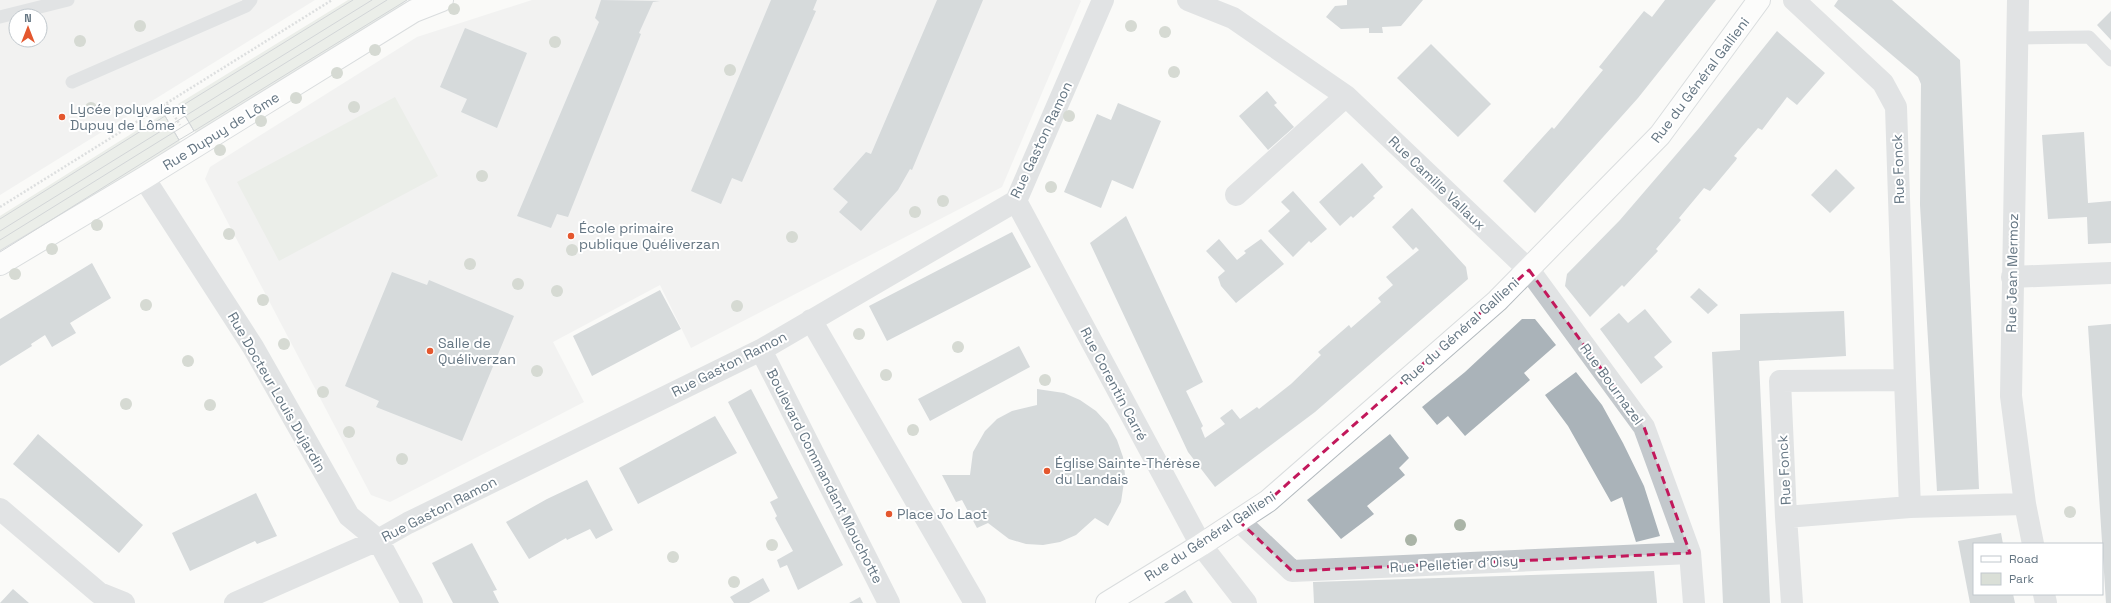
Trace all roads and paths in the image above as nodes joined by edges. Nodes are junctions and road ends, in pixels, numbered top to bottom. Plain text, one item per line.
1 (68, 0) edge
2 (251, 0) edge
3 (332, 0) edge
4 (442, 0) edge
5 (1103, 0) edge
6 (1188, 0) edge
7 (1759, 0) edge
8 (1794, 0) edge
9 (2018, 0) edge
10 (0, 17) edge
11 (2018, 38) junction
12 (2111, 60) edge
13 (72, 82) dead end
14 (1346, 96) junction
15 (144, 178) junction
16 (1236, 195) dead end
17 (1016, 201) junction
18 (0, 207) edge
19 (0, 264) edge
20 (1529, 270) junction
21 (2111, 273) edge
22 (2012, 277) junction
23 (811, 320) junction
24 (761, 350) junction
25 (1905, 380) junction
26 (2025, 504) junction
27 (1910, 507) junction
28 (0, 509) edge
29 (1786, 517) junction
30 (1238, 520) junction
31 (378, 540) junction
32 (2034, 543) edge
33 (1201, 546) junction
34 (1690, 554) junction
35 (124, 603) edge
36 (236, 603) edge
37 (412, 603) edge
38 (889, 603) edge
39 (975, 603) edge
40 (1106, 603) edge
41 (1246, 603) edge
42 (1694, 603) edge
43 (1792, 603) edge

1 - 10 lane
2 - 13 lane
3 - 18 path
4 - 15 main road, Rue Dupuy de Lôme
5 - 17 street, Rue Gaston Ramon
6 - 14 street, Rue Camille Vallaux
7 - 20 main road, Rue du Général Gallieni
8 - 25 street, Rue Fonck
9 - 11 street, Rue Jean Mermoz
11 - 12 lane
11 - 22 street, Rue Jean Mermoz
14 - 16 street
14 - 20 street, Rue Camille Vallaux
15 - 19 main road, Rue Dupuy de Lôme
15 - 31 street, Rue Docteur Louis Dujardin
17 - 23 street, Rue Gaston Ramon
17 - 33 street, Rue Corentin Carré
20 - 30 main road, Rue du Général Gallieni
20 - 34 street, Rue Bournazel
21 - 22 street
22 - 26 street, Rue Jean Mermoz
23 - 24 street, Rue Gaston Ramon
23 - 39 street
24 - 31 street, Rue Gaston Ramon
24 - 38 street, Boulevard Commandant Mouchotte
25 - 27 street, Rue Fonck
25 - 29 street, Rue Fonck
26 - 27 street, Rue Fonck
26 - 32 street, Rue Jean Mermoz
27 - 29 street, Rue Fonck
28 - 35 street
29 - 43 street, Rue Fonck
30 - 33 main road, Rue du Général Gallieni
30 - 34 street, Rue Pelletier d'Oisy
31 - 36 street, Rue Gaston Ramon
31 - 37 street, Rue Docteur Louis Dujardin
33 - 40 main road, Rue du Général Gallieni
33 - 41 street, Rue Corentin Carré
34 - 42 street, Rue Bournazel

